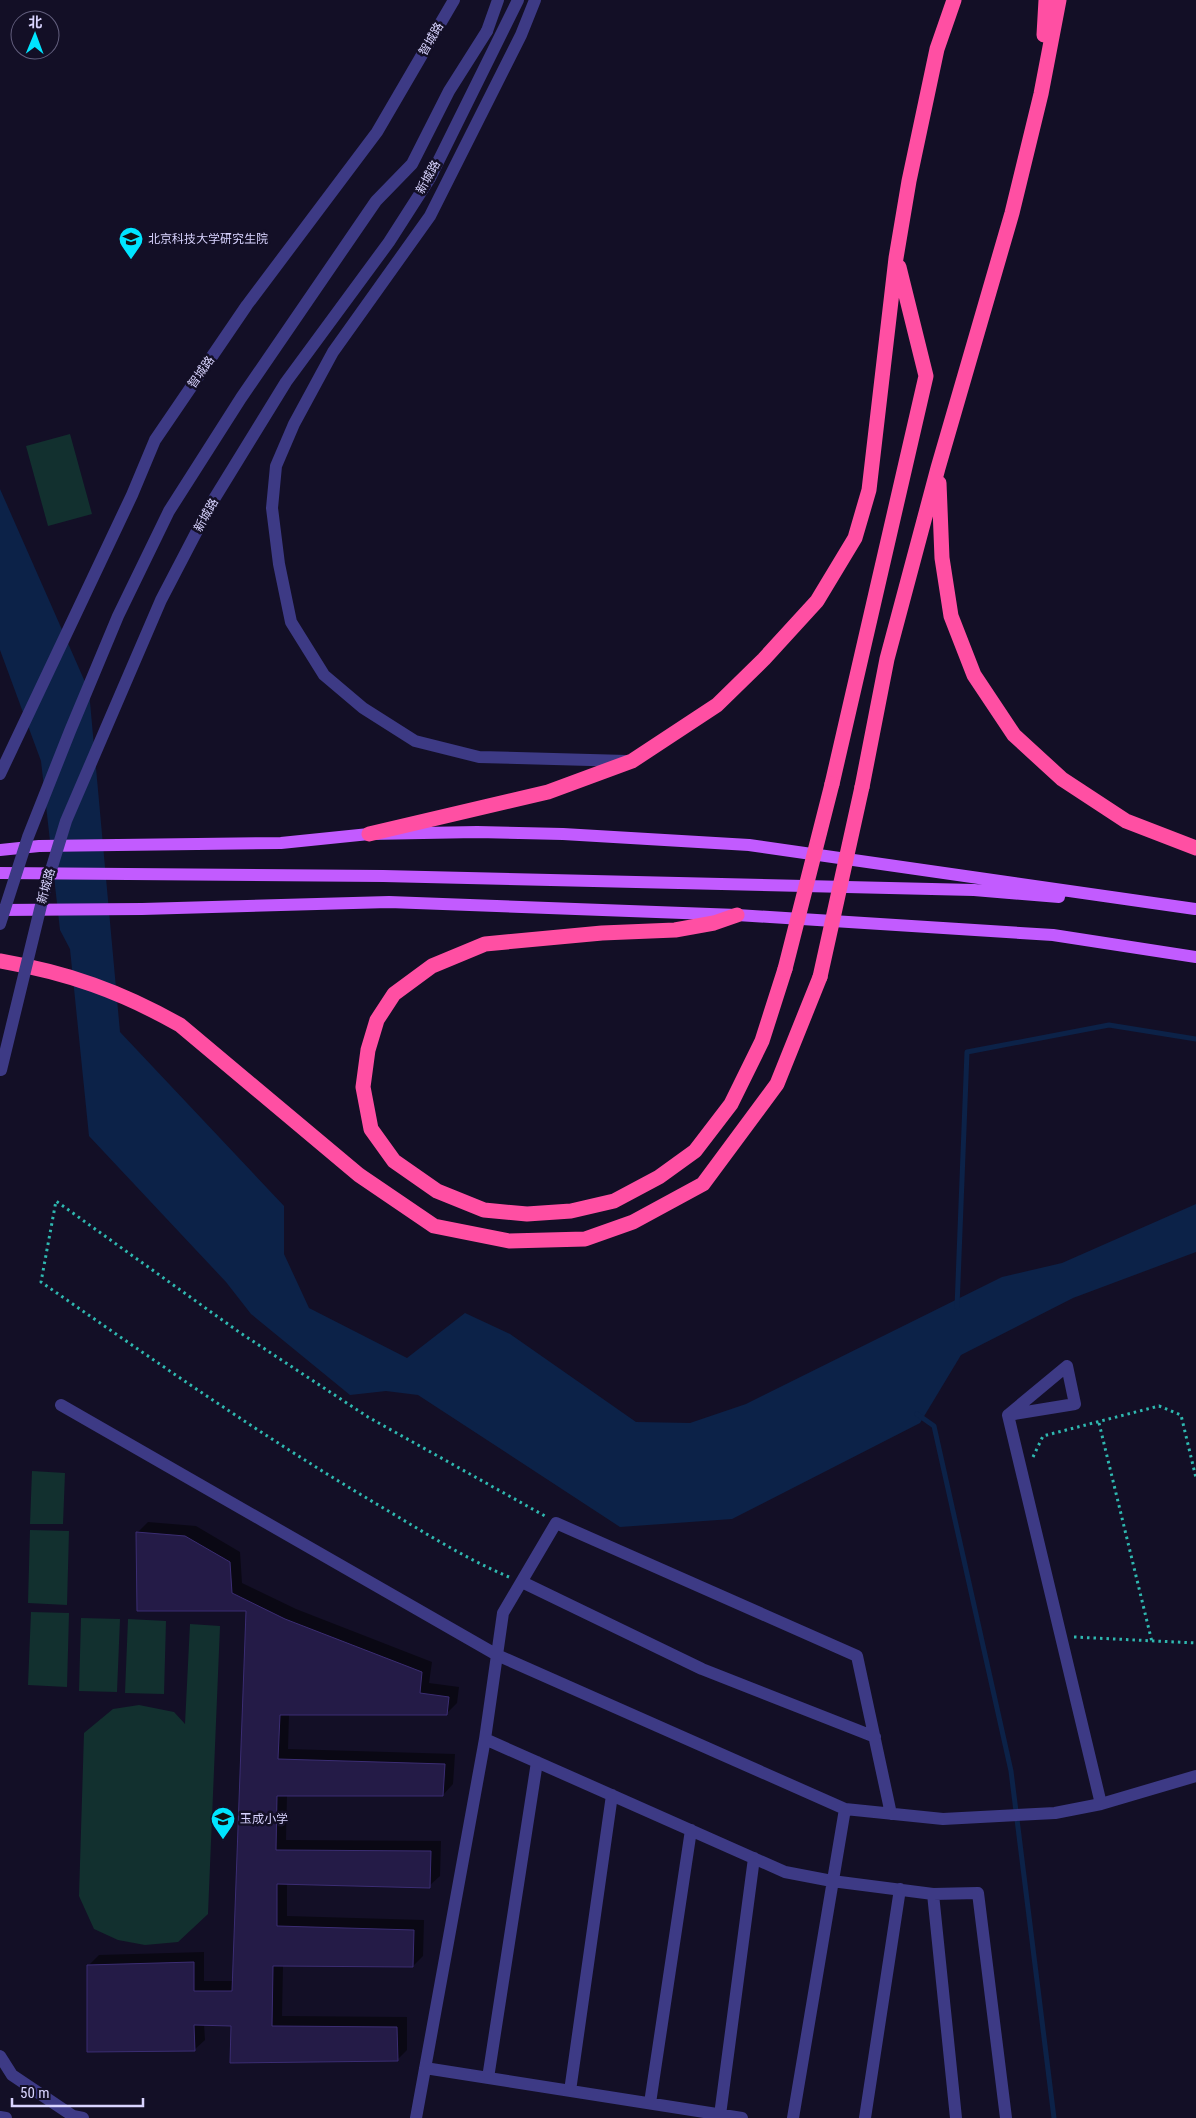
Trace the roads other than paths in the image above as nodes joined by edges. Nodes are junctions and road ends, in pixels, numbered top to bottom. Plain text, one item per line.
1 (454, 0) edge
2 (498, 0) edge
3 (518, 0) edge
4 (535, 0) edge
5 (954, 0) edge
6 (1046, 0) edge
7 (1059, 0) edge
8 (1041, 94) junction
9 (896, 258) junction
10 (938, 468) junction
11 (632, 761) junction
12 (0, 774) edge
13 (369, 834) junction
14 (0, 845) edge
15 (39, 846) junction
16 (1196, 848) edge
17 (0, 850) edge
18 (0, 873) edge
19 (1195, 909) edge
20 (0, 910) edge
21 (737, 915) junction
22 (0, 924) edge
23 (1196, 957) edge
24 (6, 962) edge
25 (0, 1079) edge
26 (61, 1404) dead end
27 (1008, 1415) junction
28 (522, 1582) junction
29 (497, 1655) junction
30 (875, 1737) junction
31 (485, 1739) junction
32 (537, 1762) junction
33 (1196, 1776) edge
34 (612, 1795) junction
35 (1101, 1804) junction
36 (845, 1809) junction
37 (891, 1814) junction
38 (690, 1830) junction
39 (754, 1858) junction
40 (832, 1881) junction
41 (900, 1889) junction
42 (933, 1894) junction
43 (0, 2056) edge
44 (425, 2068) junction
45 (488, 2078) junction
46 (570, 2091) junction
47 (650, 2104) junction
48 (720, 2114) junction
49 (0, 2117) edge
50 (6, 2118) edge
51 (83, 2118) edge
52 (416, 2118) edge
53 (742, 2118) edge
54 (793, 2118) edge
55 (865, 2118) edge
56 (956, 2118) edge
57 (1006, 2118) edge

1 - 12 street, 智城路
2 - 22 street, 新城路, bridge
3 - 25 street, 新城路, bridge
4 - 11 street
5 - 9 highway
6 - 8 highway
7 - 8 highway
8 - 10 highway
9 - 11 highway
9 - 21 highway, bridge
10 - 16 highway
10 - 24 highway, bridge
11 - 13 highway
13 - 15 main road
13 - 19 main road
14 - 15 street
15 - 17 main road
18 - 19 main road
20 - 21 main road
21 - 23 main road
26 - 29 street
27 - 27 street
27 - 35 street
28 - 29 street
28 - 30 street
28 - 30 street
29 - 31 street
29 - 36 street
30 - 37 street
31 - 32 street
31 - 44 street
32 - 34 street
32 - 45 street
33 - 35 street
34 - 38 street
34 - 46 street
35 - 37 street
36 - 37 street
36 - 40 street
38 - 39 street
38 - 47 street
39 - 40 street
39 - 48 street
40 - 41 street
40 - 54 street
41 - 42 street
41 - 55 street
42 - 56 street
42 - 57 street
43 - 51 street
44 - 45 street
44 - 52 street
45 - 46 street
46 - 47 street
47 - 48 street
48 - 53 street
49 - 50 street

